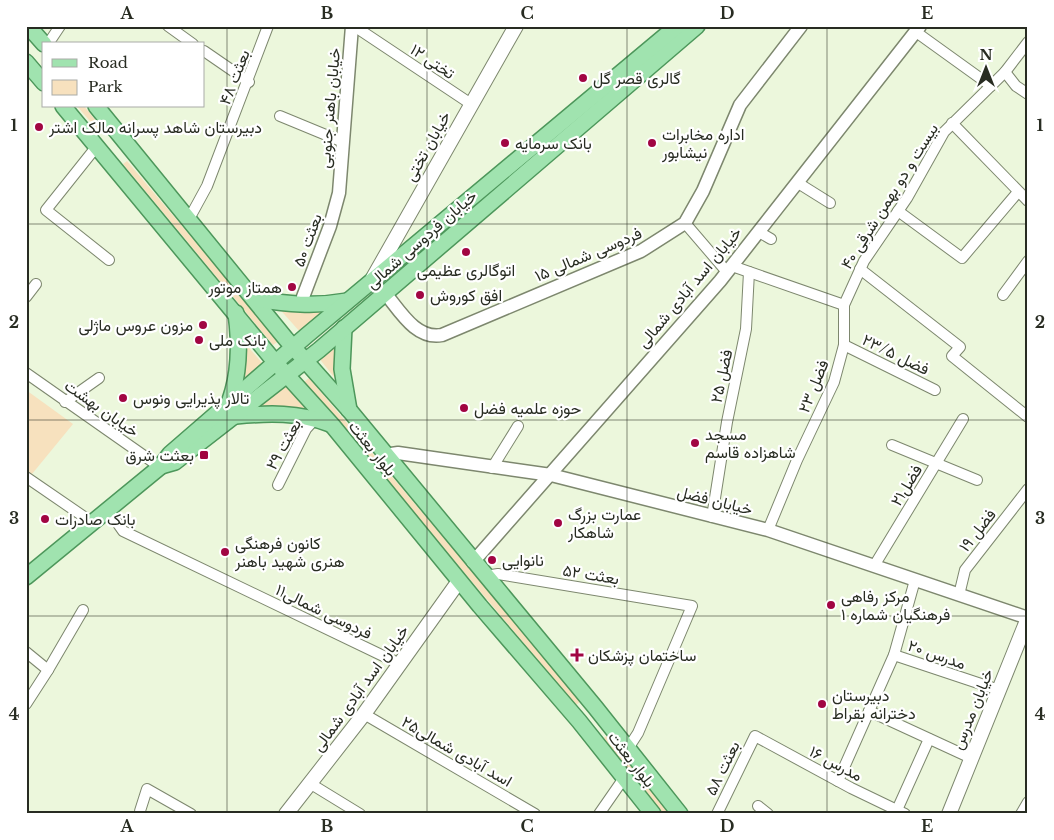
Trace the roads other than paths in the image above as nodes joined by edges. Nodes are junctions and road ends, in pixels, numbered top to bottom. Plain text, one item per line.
1 (28, 26) edge
2 (60, 26) edge
3 (168, 26) edge
4 (268, 26) edge
5 (353, 26) edge
6 (516, 26) edge
7 (677, 26) edge
8 (697, 26) edge
9 (801, 26) edge
10 (918, 29) edge
11 (42, 42) edge
12 (49, 42) edge
13 (190, 42) edge
14 (1028, 42) edge
15 (205, 52) edge
16 (26, 62) edge
17 (1005, 72) junction
18 (42, 81) edge
19 (249, 82) junction
20 (991, 86) junction
21 (1028, 94) edge
22 (470, 104) junction
23 (65, 108) edge
24 (98, 108) edge
25 (280, 116) dead end
26 (952, 123) junction
27 (115, 129) junction
28 (343, 142) junction
29 (97, 146) junction
30 (798, 183) junction
31 (339, 192) joint
32 (1018, 192) junction
33 (1028, 201) edge
34 (830, 203) dead end
35 (898, 211) junction
36 (189, 219) junction
37 (685, 223) junction
38 (759, 232) junction
39 (771, 239) dead end
40 (108, 260) dead end
41 (1028, 261) edge
42 (730, 269) junction
43 (860, 269) junction
44 (749, 272) junction
45 (36, 284) dead end
46 (370, 284) junction
47 (385, 293) junction
48 (1003, 295) dead end
49 (26, 297) edge
50 (303, 297) dead end
51 (254, 299) junction
52 (350, 300) junction
53 (844, 305) junction
54 (236, 313) junction
55 (344, 328) junction
56 (844, 345) junction
57 (294, 347) junction
58 (306, 360) junction
59 (275, 362) junction
60 (26, 373) edge
61 (286, 376) junction
62 (99, 378) dead end
63 (935, 390) dead end
64 (65, 402) junction
65 (232, 409) junction
66 (350, 411) junction
67 (1028, 417) edge
68 (315, 418) junction
69 (963, 419) dead end
70 (332, 425) junction
71 (518, 426) dead end
72 (892, 445) dead end
73 (381, 451) junction
74 (362, 462) junction
75 (937, 463) junction
76 (160, 467) junction
77 (492, 468) junction
78 (551, 475) junction
79 (26, 477) edge
80 (977, 480) dead end
81 (278, 485) dead end
82 (1028, 489) edge
83 (108, 511) junction
84 (712, 516) junction
85 (93, 524) junction
86 (768, 530) junction
87 (473, 562) junction
88 (874, 566) junction
89 (485, 576) junction
90 (26, 577) edge
91 (459, 580) junction
92 (916, 580) junction
93 (959, 595) junction
94 (83, 610) dead end
95 (1028, 618) edge
96 (26, 652) edge
97 (894, 655) junction
98 (400, 664) junction
99 (48, 670) junction
100 (999, 690) junction
101 (26, 704) edge
102 (595, 707) junction
103 (869, 711) junction
104 (364, 714) junction
105 (580, 721) junction
106 (755, 736) joint
107 (929, 739) junction
108 (627, 750) junction
109 (971, 758) junction
110 (624, 778) junction
111 (838, 781) junction
112 (311, 784) junction
113 (1028, 802) edge
114 (758, 806) dead end
115 (140, 811) dead end
116 (901, 812) edge
117 (191, 814) edge
118 (286, 814) edge
119 (360, 814) edge
120 (535, 814) edge
121 (599, 814) edge
122 (653, 814) edge
123 (680, 814) edge
124 (717, 814) edge
125 (768, 814) edge
126 (949, 814) edge
127 (1021, 814) edge

1 - 11 main road
2 - 12 street
3 - 13 street
4 - 19 street, بعثت ۴۸
5 - 22 street, تختی ۱۲
5 - 28 street, خیابان باهنر جنوبی
6 - 22 main road, خیابان تختی
7 - 46 main road, خیابان فردوسی شمالی
8 - 47 main road, خیابان فردوسی شمالی
9 - 37 street, فردوسی شمالی ۱۵
10 - 20 street
10 - 30 street, خیابان اسد آبادی شمالی
14 - 17 street, بیست و دو بهمن شرقی ۴۰
15 - 19 street
16 - 18 main road
17 - 20 street, بیست و دو بهمن شرقی ۴۰
17 - 21 street
19 - 36 street, بعثت ۴۸
20 - 26 street, بیست و دو بهمن شرقی ۴۰
22 - 46 main road, خیابان تختی
23 - 29 main road, بلوار بعثت
24 - 27 main road, بلوار بعثت
25 - 28 street
26 - 32 street
26 - 35 street, بیست و دو بهمن شرقی ۴۰
27 - 29 main road
27 - 36 main road, بلوار بعثت
28 - 31 street, خیابان باهنر جنوبی
29 - 40 street
29 - 54 main road, بلوار بعثت
30 - 34 street
30 - 38 street, خیابان اسد آبادی شمالی
31 - 50 street, بعثت ۵۰
32 - 33 street
32 - 35 street
35 - 43 street, بیست و دو بهمن شرقی ۴۰
36 - 51 main road, بلوار بعثت
37 - 42 street
37 - 47 street, فردوسی شمالی ۱۵
38 - 39 street
38 - 42 street, خیابان اسد آبادی شمالی
41 - 48 street
42 - 44 street
42 - 78 street, خیابان اسد آبادی شمالی
43 - 53 street, بیست و دو بهمن شرقی ۴۰
43 - 67 street
44 - 53 street
44 - 84 street, فضل ۲۵
45 - 49 street
46 - 52 main road, خیابان فردوسی شمالی
47 - 55 main road, خیابان فردوسی شمالی
51 - 52 main road
51 - 57 main road, بلوار بعثت
52 - 57 main road, خیابان فردوسی شمالی
53 - 56 street, فضل ۲۳
54 - 59 main road, بلوار بعثت
54 - 65 main road
55 - 58 main road, خیابان فردوسی شمالی
55 - 66 main road
56 - 63 street, فضل ۲۳/۵
56 - 86 street, فضل ۲۳
57 - 58 main road, بلوار بعثت
57 - 59 main road, خیابان فردوسی شمالی
58 - 61 main road, خیابان فردوسی شمالی
58 - 66 main road, بلوار بعثت
59 - 61 main road, بلوار بعثت
59 - 65 main road, خیابان فردوسی شمالی
60 - 64 street, خیابان بهشت
61 - 65 main road, خیابان فردوسی شمالی
61 - 70 main road, بلوار بعثت
62 - 64 street
64 - 76 street, خیابان بهشت
65 - 68 main road
65 - 76 main road, خیابان فردوسی شمالی
66 - 73 main road, بلوار بعثت
68 - 70 main road
68 - 81 street, بعثت ۲۹
69 - 75 street, فضل۲۱
70 - 74 main road, بلوار بعثت
71 - 77 street
72 - 75 street
73 - 74 main road
73 - 77 street, خیابان فضل
73 - 87 main road, بلوار بعثت
74 - 91 main road, بلوار بعثت
75 - 80 street
75 - 88 street, فضل۲۱
76 - 83 main road, خیابان فردوسی شمالی
77 - 78 street, خیابان فضل
78 - 84 street, خیابان فضل
78 - 87 street, خیابان اسد آبادی شمالی
79 - 85 street
82 - 93 street, فضل ۱۹
83 - 85 main road, خیابان فردوسی شمالی
83 - 98 street, فردوسی شمالی۱۱
84 - 86 street, خیابان فضل
85 - 90 main road, خیابان فردوسی شمالی
86 - 88 street, خیابان فضل
87 - 89 main road, بلوار بعثت
88 - 92 street, خیابان فضل
89 - 102 main road, بلوار بعثت
89 - 108 street, بعثت ۵۲
91 - 98 main road, خیابان اسد آبادی شمالی
91 - 105 main road, بلوار بعثت
92 - 93 street, خیابان فضل
92 - 97 street
93 - 95 street, خیابان فضل
94 - 99 street
95 - 100 main road, خیابان مدرس
96 - 99 street
97 - 100 street, مدرس ۲۰
97 - 103 street
98 - 104 main road, خیابان اسد آبادی شمالی
99 - 101 street
100 - 109 main road, خیابان مدرس
102 - 105 main road
102 - 108 main road, بلوار بعثت
103 - 107 street
103 - 111 street
104 - 112 main road, خیابان اسد آبادی شمالی
104 - 120 street, اسد آبادی شمالی۲۵
105 - 110 main road, بلوار بعثت
106 - 111 street, مدرس ۱۶
106 - 124 street, بعثت ۵۸
107 - 109 street
107 - 116 street
108 - 123 main road, بلوار بعثت
109 - 126 main road, خیابان مدرس
110 - 121 street
110 - 122 main road, بلوار بعثت
111 - 116 street, مدرس ۱۶
112 - 118 main road, خیابان اسد آبادی شمالی
112 - 119 street
113 - 127 street
114 - 125 street
115 - 117 street

